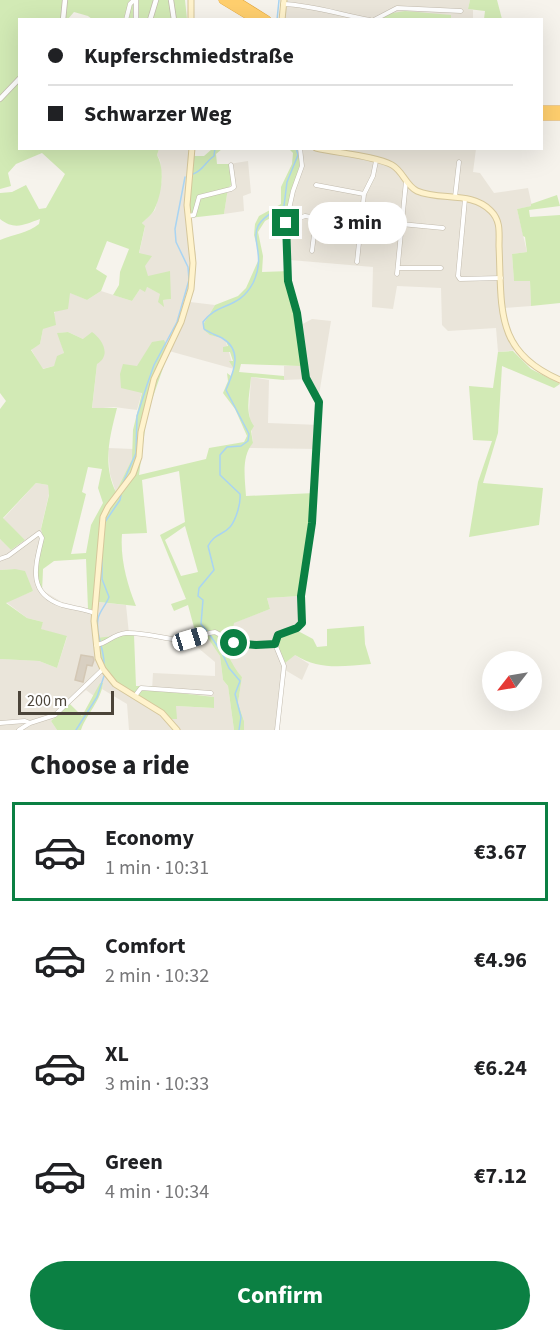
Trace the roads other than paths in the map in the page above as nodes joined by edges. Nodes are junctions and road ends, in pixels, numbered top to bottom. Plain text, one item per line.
1 (64, 0) edge
2 (135, 0) edge
3 (156, 0) edge
4 (171, 0) edge
5 (191, 0) edge
6 (223, 0) edge
7 (235, 0) edge
8 (283, 2) edge
9 (461, 11) dead end
10 (63, 18) edge
11 (126, 18) edge
12 (136, 18) edge
13 (151, 18) edge
14 (174, 18) edge
15 (191, 18) edge
16 (253, 18) edge
17 (264, 18) edge
18 (282, 18) edge
19 (359, 18) edge
20 (376, 18) edge
21 (18, 80) edge
22 (0, 99) edge
23 (543, 110) edge
24 (560, 110) edge
25 (543, 116) edge
26 (560, 116) edge
27 (192, 150) edge
28 (300, 150) edge
29 (340, 151) edge
30 (376, 161) junction
31 (459, 162) dead end
32 (231, 165) dead end
33 (406, 181) junction
34 (316, 184) dead end
35 (364, 194) junction
36 (455, 196) junction
37 (465, 199) junction
38 (188, 216) junction
39 (286, 223) junction
40 (401, 224) junction
41 (442, 228) dead end
42 (312, 251) dead end
43 (357, 262) dead end
44 (398, 268) junction
45 (441, 268) dead end
46 (397, 274) dead end
47 (501, 278) junction
48 (560, 380) edge
49 (0, 559) edge
50 (94, 613) junction
51 (275, 644) junction
52 (100, 645) junction
53 (103, 669) junction
54 (211, 693) dead end
55 (135, 696) junction
56 (0, 723) edge
57 (30, 723) junction
58 (19, 730) edge
59 (177, 730) edge
60 (278, 730) edge

1 - 10 street
2 - 11 street
2 - 12 street
3 - 13 street
4 - 14 street
5 - 15 main road
6 - 16 highway
7 - 17 highway
8 - 18 main road
8 - 19 street
9 - 20 street
21 - 22 street
23 - 24 highway
25 - 26 highway
27 - 38 main road
28 - 39 street
29 - 30 main road
30 - 33 main road
30 - 35 street
31 - 36 street
32 - 38 street
33 - 36 main road
33 - 40 street
34 - 35 street
35 - 43 street
36 - 37 main road
37 - 47 main road
37 - 47 street
38 - 50 main road
39 - 42 street
39 - 51 street
40 - 41 street
40 - 44 street
44 - 45 street
44 - 46 street
47 - 48 main road
49 - 50 street
50 - 52 main road
51 - 52 street
51 - 60 street
52 - 53 main road
53 - 55 main road
53 - 57 street
54 - 55 street
55 - 59 main road
56 - 57 street
57 - 58 street

